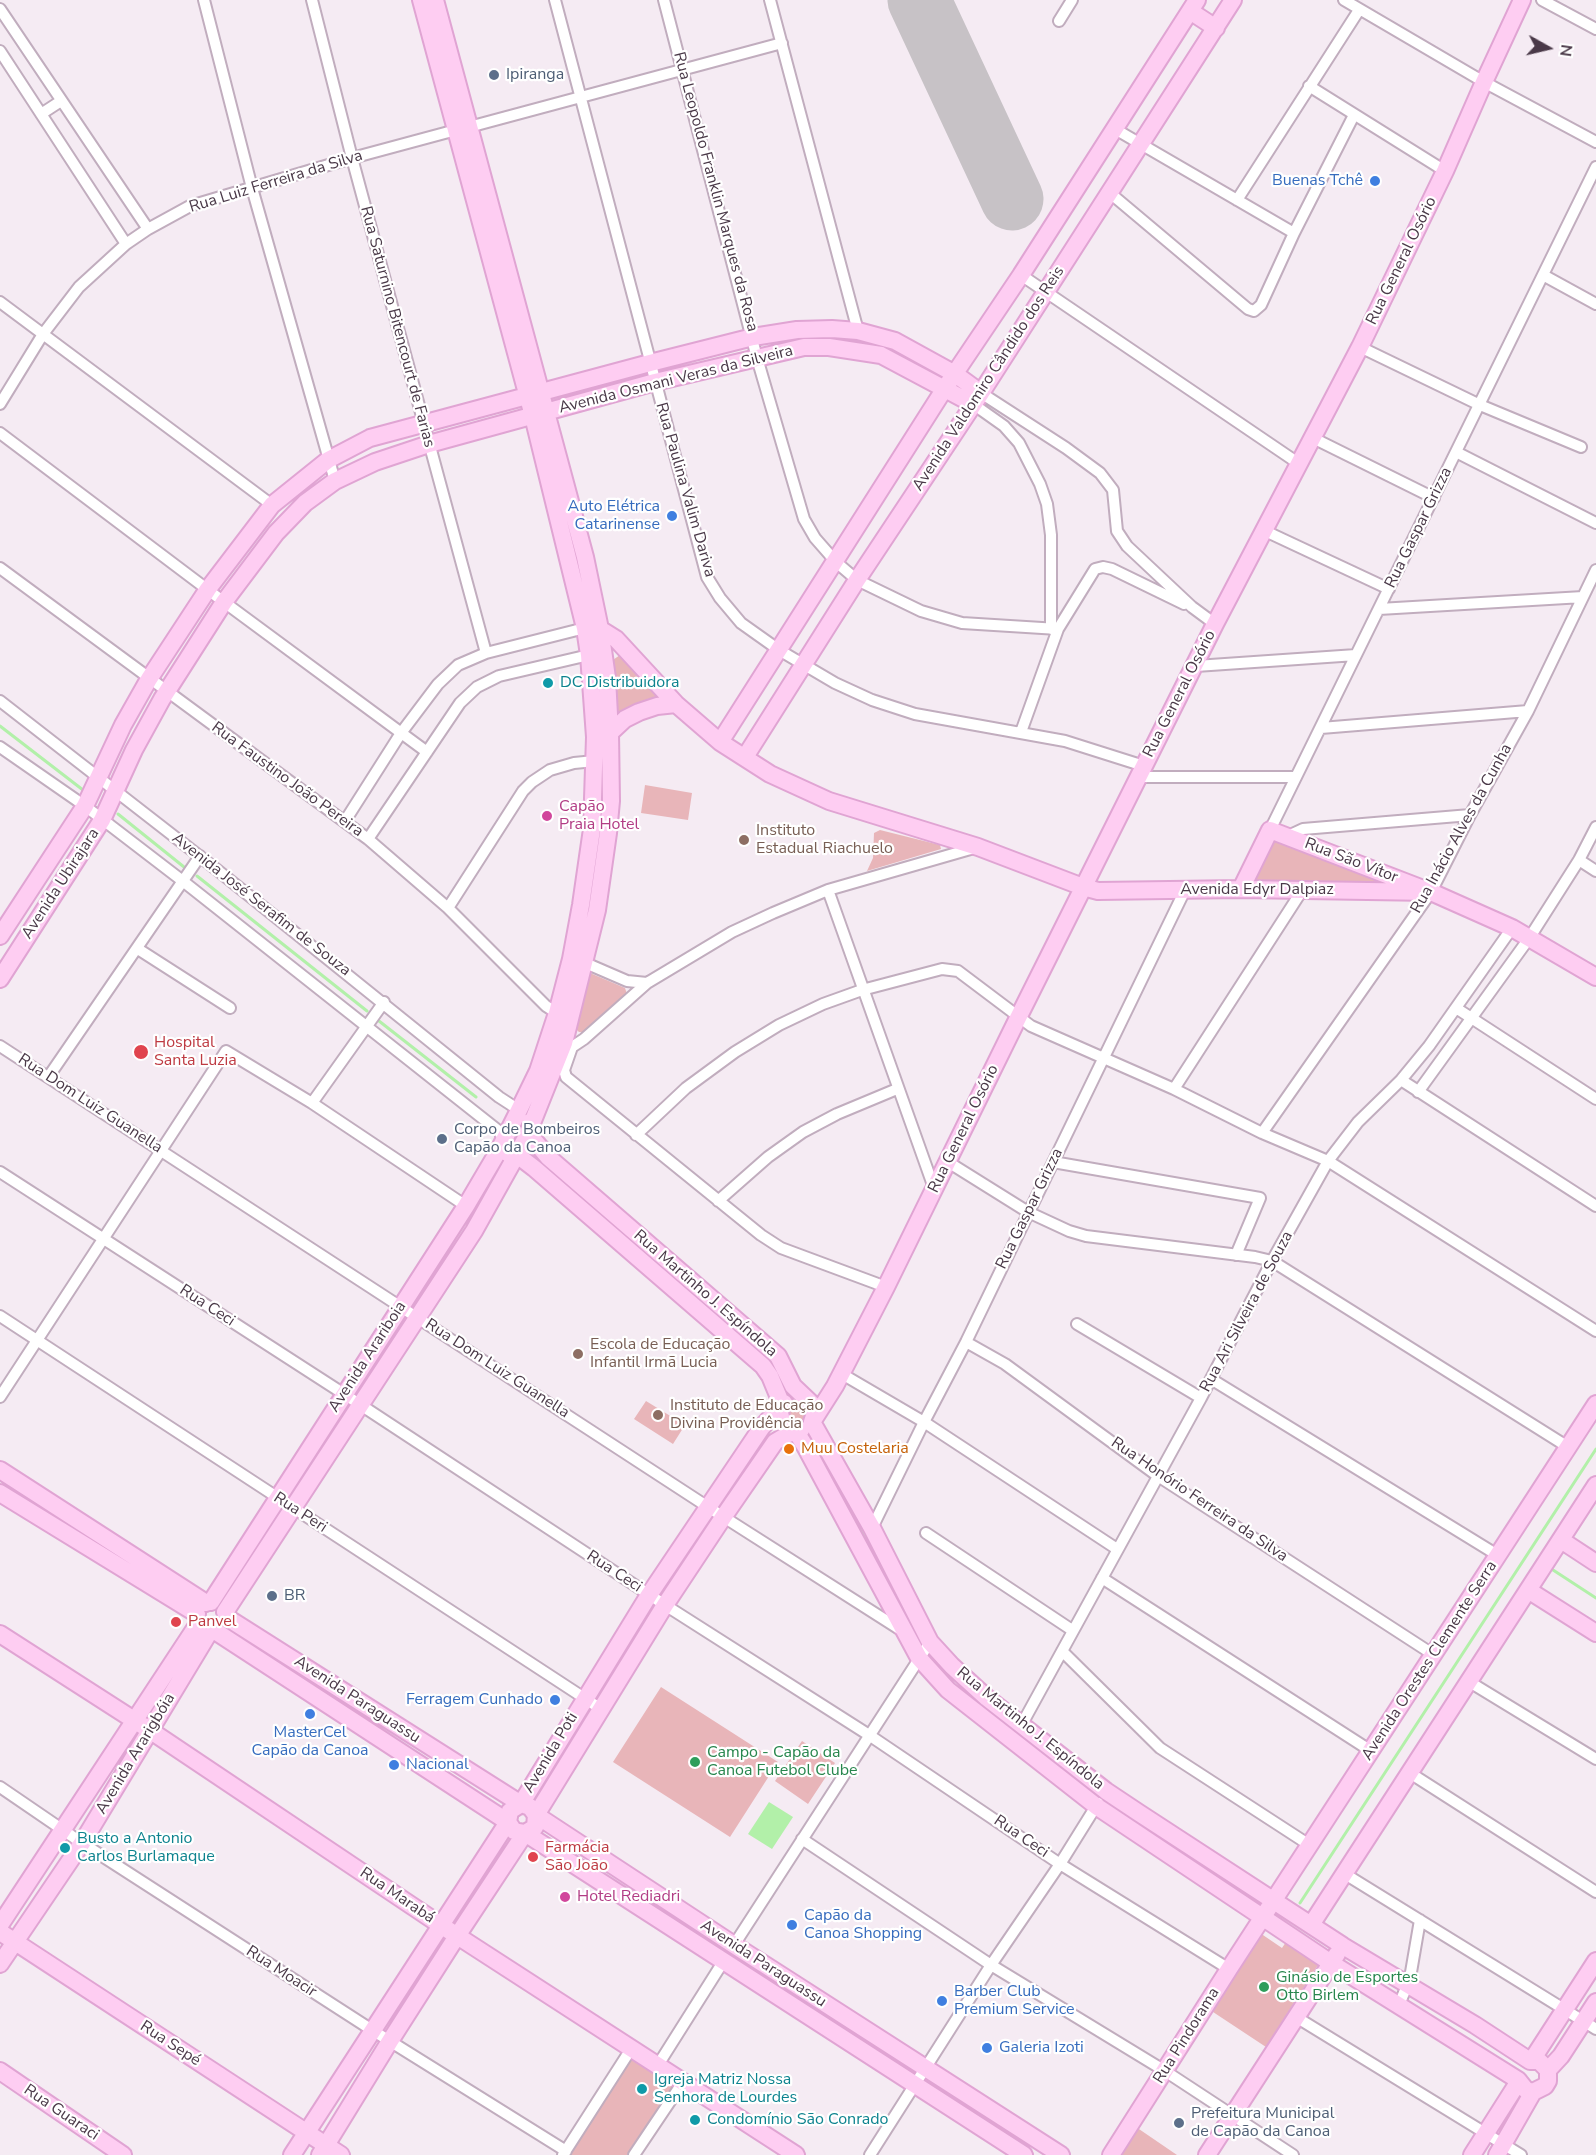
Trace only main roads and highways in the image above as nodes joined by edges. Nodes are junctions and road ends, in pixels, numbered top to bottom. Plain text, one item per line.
1 (421, 0) edge
2 (435, 0) edge
3 (1233, 0) edge
4 (1522, 0) edge
5 (1194, 6) edge
6 (1216, 28) junction
7 (463, 129) junction
8 (858, 331) junction
9 (895, 341) junction
10 (855, 350) junction
11 (889, 358) junction
12 (950, 381) junction
13 (534, 394) junction
14 (977, 398) junction
15 (540, 415) junction
16 (272, 505) joint
17 (224, 603) joint
18 (592, 629) junction
19 (676, 704) junction
20 (610, 733) junction
21 (720, 742) junction
22 (745, 758) junction
23 (1270, 830) joint
24 (1083, 887) junction
25 (1241, 889) junction
26 (1431, 892) junction
27 (0, 936) edge
28 (1596, 977) edge
29 (0, 979) edge
30 (519, 1110) junction
31 (531, 1126) junction
32 (504, 1141) junction
33 (515, 1157) junction
34 (461, 1213) junction
35 (474, 1231) junction
36 (439, 1248) junction
37 (456, 1259) junction
38 (384, 1332) junction
39 (402, 1342) junction
40 (838, 1380) junction
41 (806, 1398) junction
42 (1596, 1404) edge
43 (782, 1405) junction
44 (813, 1420) junction
45 (795, 1430) junction
46 (318, 1435) junction
47 (335, 1446) junction
48 (0, 1470) edge
49 (1596, 1485) edge
50 (0, 1493) edge
51 (1561, 1540) junction
52 (1596, 1563) edge
53 (1528, 1590) junction
54 (226, 1614) junction
55 (206, 1617) junction
56 (1596, 1633) edge
57 (0, 1634) edge
58 (133, 1720) junction
59 (151, 1731) junction
60 (521, 1804) junction
61 (536, 1815) junction
62 (508, 1822) junction
63 (525, 1833) junction
64 (1274, 1900) junction
65 (1263, 1918) junction
66 (0, 1924) edge
67 (1311, 1925) junction
68 (442, 1926) junction
69 (0, 1932) edge
70 (457, 1936) junction
71 (14, 1942) junction
72 (1343, 1946) junction
73 (1596, 1961) edge
74 (1331, 1963) junction
75 (0, 1964) edge
76 (1596, 2002) edge
77 (1590, 2026) edge
78 (1531, 2060) junction
79 (1548, 2070) junction
80 (0, 2071) edge
81 (1519, 2080) junction
82 (1533, 2092) junction
83 (307, 2132) junction
84 (1501, 2149) edge
85 (323, 2150) edge
86 (123, 2155) edge
87 (292, 2155) edge
88 (341, 2155) edge
89 (796, 2155) edge
90 (1024, 2155) edge
91 (1061, 2155) edge
92 (1111, 2155) edge
93 (1207, 2155) edge
94 (1472, 2155) edge

1 - 7 main road
2 - 7 main road
3 - 6 main road, Avenida Valdomiro Cândido dos Reis
4 - 24 main road, Rua General Osório
5 - 6 main road
5 - 12 main road, Avenida Valdomiro Cândido dos Reis
6 - 14 main road, Avenida Valdomiro Cândido dos Reis
7 - 13 main road
8 - 9 main road, Avenida Osmani Veras da Silveira
8 - 10 main road
8 - 13 main road, Avenida Osmani Veras da Silveira
9 - 11 main road
9 - 12 main road, Avenida Osmani Veras da Silveira
10 - 11 main road, Avenida Osmani Veras da Silveira
10 - 15 main road, Avenida Osmani Veras da Silveira
11 - 12 main road, Avenida Osmani Veras da Silveira
12 - 14 main road, Avenida Osmani Veras da Silveira
12 - 21 main road, Avenida Valdomiro Cândido dos Reis
13 - 15 main road
13 - 16 main road, Avenida Osmani Veras da Silveira
14 - 22 main road, Avenida Valdomiro Cândido dos Reis
15 - 17 main road, Avenida Osmani Veras da Silveira
15 - 18 main road
16 - 27 main road, Avenida Ubirajara
17 - 29 main road, Avenida Ubirajara
18 - 19 main road, Avenida Edyr Dalpiaz
18 - 20 main road, Avenida Arariboia
18 - 30 main road, Avenida Arariboia
19 - 20 main road
19 - 21 main road, Avenida Edyr Dalpiaz
20 - 31 main road, Avenida Arariboia
21 - 22 main road, Avenida Edyr Dalpiaz
22 - 24 main road, Avenida Edyr Dalpiaz
23 - 25 main road, Rua Gaspar Grizza
23 - 26 main road, Rua São Vítor
24 - 25 main road, Avenida Edyr Dalpiaz
24 - 40 main road, Rua General Osório
25 - 26 main road, Avenida Edyr Dalpiaz
26 - 28 main road, Rua São Vítor
30 - 31 main road, Rua Martinho J. Espíndola
30 - 32 main road, Avenida Arariboia
31 - 33 main road, Avenida Arariboia
31 - 41 main road, Rua Martinho J. Espíndola
32 - 33 main road
32 - 34 main road, Avenida Arariboia
33 - 35 main road, Avenida Arariboia
33 - 43 main road, Rua Martinho J. Espíndola
34 - 35 main road
34 - 36 main road, Avenida Arariboia
35 - 37 main road, Avenida Arariboia
36 - 37 main road
36 - 38 main road, Avenida Arariboia
37 - 39 main road, Avenida Arariboia
38 - 39 main road
38 - 46 main road, Avenida Arariboia
39 - 47 main road, Avenida Arariboia
40 - 41 main road
40 - 44 main road, Rua General Osório
41 - 43 main road, Avenida Poti
41 - 44 main road, Rua Martinho J. Espíndola
42 - 64 main road, Avenida Orestes Clemente Serra
43 - 45 main road, Rua Martinho J. Espíndola
43 - 60 main road, Avenida Poti
44 - 45 main road, Avenida Poti
44 - 64 main road, Rua Martinho J. Espíndola
45 - 61 main road, Avenida Poti
45 - 65 main road, Rua Martinho J. Espíndola
46 - 47 main road
46 - 55 main road, Avenida Arariboia
47 - 54 main road, Avenida Arariboia
48 - 55 main road, Avenida Paraguassu
49 - 51 main road
50 - 55 main road, Avenida Paraguassu
51 - 52 main road
51 - 53 main road
53 - 56 main road
53 - 67 main road
54 - 55 main road, Avenida Paraguassu
54 - 60 main road, Avenida Paraguassu
55 - 58 main road, Avenida Ararigbóia
55 - 59 main road, Avenida Ararigbóia
55 - 62 main road, Avenida Paraguassu
57 - 58 main road, Rua Marabá
58 - 59 main road, Rua Marabá
58 - 66 main road, Avenida Ararigbóia
59 - 68 main road, Rua Marabá
59 - 71 main road, Avenida Ararigbóia
60 - 61 main road, Avenida Paraguassu
60 - 62 main road, Avenida Poti
61 - 63 main road, Avenida Poti
61 - 91 main road, Avenida Paraguassu
62 - 63 main road, Avenida Paraguassu
62 - 68 main road, Avenida Poti
63 - 70 main road, Avenida Poti
63 - 90 main road, Avenida Paraguassu
64 - 65 main road, Avenida Orestes Clemente Serra
64 - 67 main road, Rua Martinho J. Espíndola
65 - 74 main road, Rua Martinho J. Espíndola
65 - 92 main road, Rua Pindorama
67 - 72 main road, Rua Martinho J. Espíndola
68 - 70 main road, Rua Marabá
68 - 83 main road, Avenida Poti
69 - 71 main road, Rua Sepé
70 - 85 main road, Avenida Poti
70 - 89 main road, Rua Marabá
71 - 75 main road, Avenida Ararigbóia
71 - 83 main road, Rua Sepé
72 - 74 main road
72 - 78 main road, Rua Martinho J. Espíndola
73 - 78 main road
74 - 81 main road, Rua Martinho J. Espíndola
74 - 93 main road
76 - 77 main road
77 - 79 main road
78 - 79 main road, Rua Martinho J. Espíndola
78 - 81 main road
79 - 82 main road
80 - 86 main road, Rua Guaraci
81 - 82 main road, Rua Martinho J. Espíndola
81 - 94 main road
82 - 84 main road
83 - 85 main road, Rua Sepé
83 - 87 main road, Avenida Poti
85 - 88 main road, Rua Sepé

